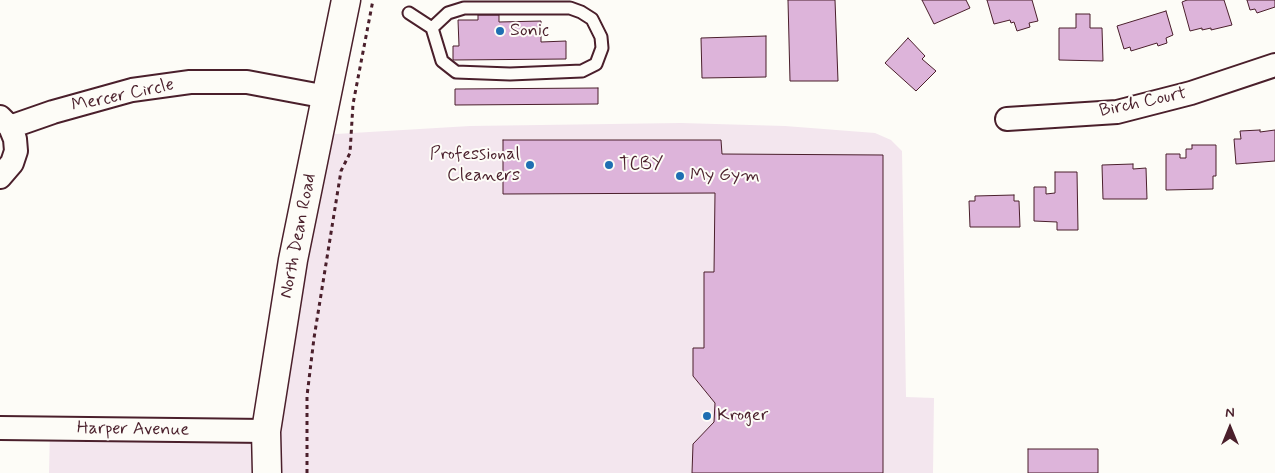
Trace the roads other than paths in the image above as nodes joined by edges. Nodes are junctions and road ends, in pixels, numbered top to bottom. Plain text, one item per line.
1 (346, 0) edge
2 (409, 13) dead end
3 (432, 28) junction
4 (1275, 65) edge
5 (327, 97) junction
6 (1007, 119) dead end
7 (5, 122) edge
8 (0, 177) edge
9 (0, 428) edge
10 (266, 431) junction
11 (267, 473) edge

1 - 5 street, North Dean Road
2 - 3 lane
3 - 3 lane
4 - 6 street, Birch Court
5 - 7 street, Mercer Circle
5 - 10 street, North Dean Road
7 - 8 street, Mercer Circle
9 - 10 street, Harper Avenue
10 - 11 street, North Dean Road

